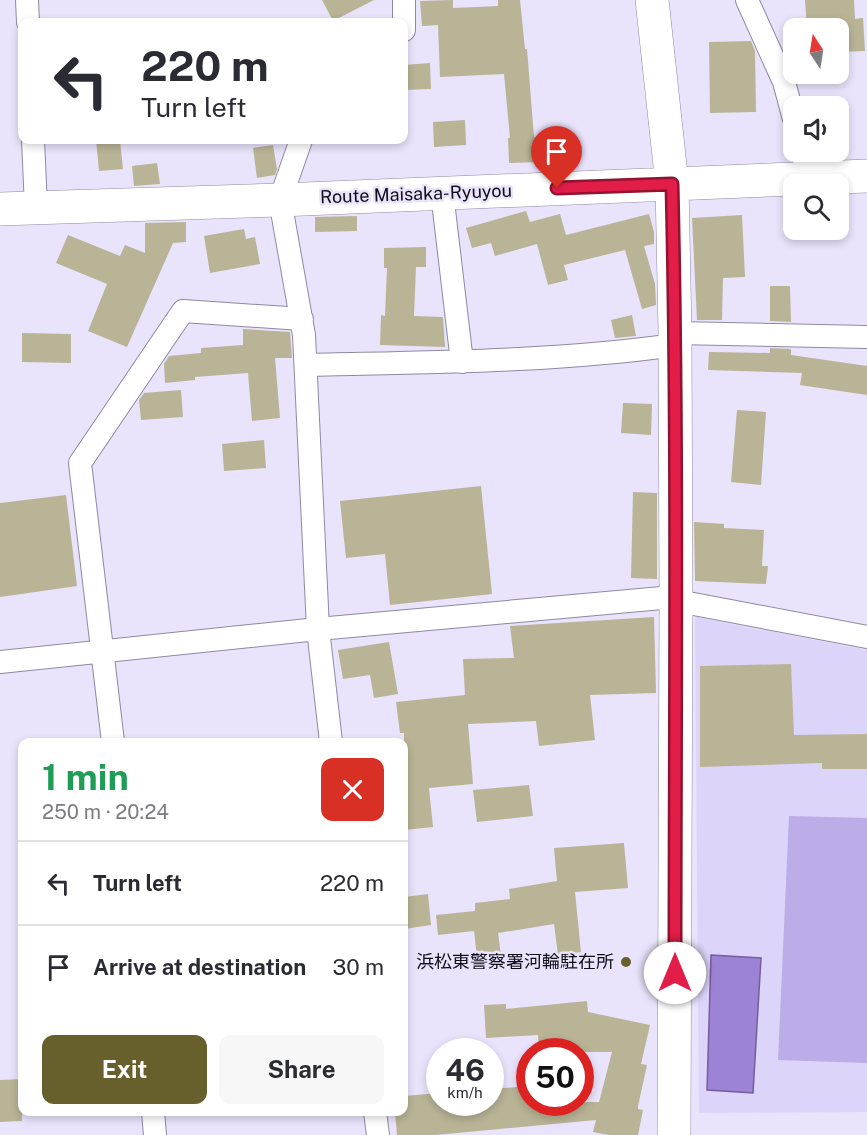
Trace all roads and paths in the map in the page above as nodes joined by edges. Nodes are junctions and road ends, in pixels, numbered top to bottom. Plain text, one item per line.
1 (27, 0) edge
2 (404, 0) edge
3 (652, 0) edge
4 (747, 0) edge
5 (28, 18) edge
6 (404, 18) edge
7 (788, 96) edge
8 (33, 144) edge
9 (299, 144) edge
10 (805, 165) edge
11 (867, 176) edge
12 (672, 184) junction
13 (442, 193) junction
14 (280, 200) junction
15 (36, 207) junction
16 (0, 209) edge
17 (302, 319) junction
18 (867, 337) edge
19 (675, 339) junction
20 (462, 362) junction
21 (306, 365) junction
22 (676, 602) junction
23 (318, 629) junction
24 (867, 637) edge
25 (104, 651) junction
26 (0, 662) edge
27 (113, 738) edge
28 (331, 738) edge
29 (153, 1116) edge
30 (376, 1116) edge
31 (155, 1135) edge
32 (378, 1135) edge
33 (674, 1135) edge

1 - 5 street
2 - 6 street
3 - 12 main road
4 - 7 street
8 - 15 street
9 - 14 street
10 - 11 main road, Route Maisaka-Ryuyou
10 - 12 main road, Route Maisaka-Ryuyou
12 - 13 main road, Route Maisaka-Ryuyou
12 - 19 main road
13 - 14 main road, Route Maisaka-Ryuyou
13 - 20 street
14 - 15 main road, Route Maisaka-Ryuyou
14 - 17 street
15 - 16 main road, Route Maisaka-Ryuyou
17 - 21 street
17 - 25 street
18 - 19 street
19 - 20 street
19 - 22 main road
20 - 21 street
21 - 23 street
22 - 23 street
22 - 24 street
22 - 33 main road
23 - 25 street
23 - 28 street
25 - 26 street
25 - 27 street
29 - 31 street
30 - 32 street

